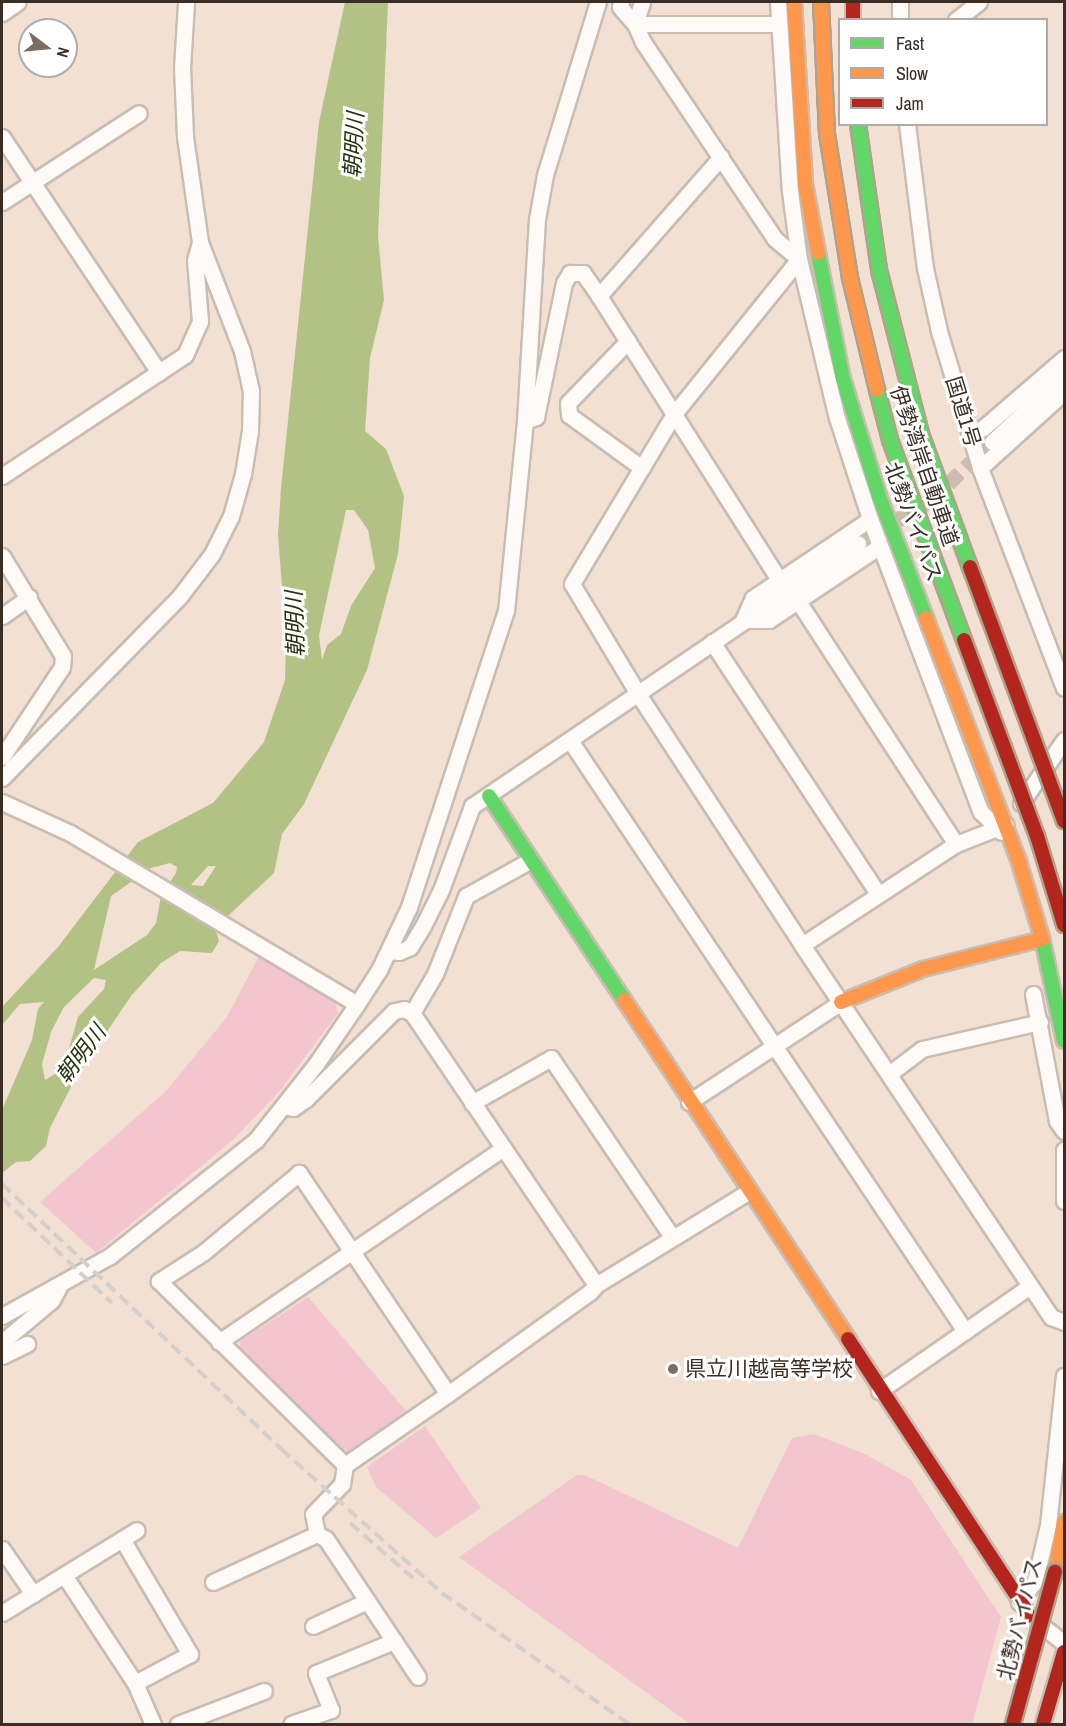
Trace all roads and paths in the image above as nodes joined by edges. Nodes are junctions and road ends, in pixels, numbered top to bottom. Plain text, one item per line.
1 (18, 2) edge
2 (186, 2) edge
3 (598, 2) edge
4 (621, 2) edge
5 (642, 2) edge
6 (778, 2) edge
7 (794, 2) edge
8 (821, 2) edge
9 (853, 2) edge
10 (900, 2) edge
11 (979, 2) edge
12 (2, 13) edge
13 (854, 18) edge
14 (900, 18) edge
15 (959, 18) edge
16 (635, 24) junction
17 (777, 24) junction
18 (139, 113) dead end
19 (858, 126) edge
20 (907, 126) edge
21 (2, 137) edge
22 (721, 158) junction
23 (31, 183) junction
24 (2, 202) edge
25 (200, 242) junction
26 (799, 260) junction
27 (599, 296) junction
28 (628, 341) junction
29 (1065, 358) edge
30 (159, 372) junction
31 (1065, 375) edge
32 (1065, 392) edge
33 (674, 414) junction
34 (525, 421) junction
35 (969, 435) junction
36 (992, 442) tunnel mouth
37 (642, 468) junction
38 (980, 468) junction
39 (2, 476) edge
40 (870, 519) junction
41 (858, 544) tunnel mouth
42 (880, 546) junction
43 (2, 556) edge
44 (779, 580) junction
45 (29, 597) junction
46 (798, 601) junction
47 (2, 616) edge
48 (743, 620) junction
49 (712, 642) junction
50 (1065, 688) edge
51 (638, 694) junction
52 (1065, 740) edge
53 (571, 742) junction
54 (2, 757) edge
55 (2, 778) edge
56 (489, 796) junction
57 (2, 802) edge
58 (1065, 821) edge
59 (1002, 826) junction
60 (956, 844) junction
61 (1014, 847) joint
62 (531, 860) junction
63 (878, 894) junction
64 (1065, 925) edge
65 (1042, 939) junction
66 (802, 945) junction
67 (389, 951) junction
68 (1033, 994) dead end
69 (842, 1002) junction
70 (357, 1004) junction
71 (412, 1013) junction
72 (1040, 1022) junction
73 (1065, 1041) edge
74 (772, 1048) junction
75 (889, 1074) junction
76 (689, 1102) junction
77 (472, 1103) junction
78 (284, 1106) junction
79 (1061, 1126) edge
80 (503, 1148) junction
81 (1063, 1155) edge
82 (748, 1192) junction
83 (1065, 1201) edge
84 (672, 1237) junction
85 (352, 1251) junction
86 (61, 1285) junction
87 (596, 1285) junction
88 (1030, 1286) junction
89 (2, 1316) edge
90 (1065, 1322) edge
91 (965, 1331) junction
92 (2, 1342) edge
93 (219, 1342) junction
94 (27, 1344) dead end
95 (2, 1356) edge
96 (1065, 1376) edge
97 (879, 1391) junction
98 (448, 1394) junction
99 (345, 1466) junction
100 (1065, 1522) edge
101 (137, 1530) dead end
102 (317, 1534) junction
103 (122, 1539) junction
104 (2, 1549) edge
105 (64, 1575) junction
106 (213, 1582) dead end
107 (33, 1594) junction
108 (367, 1601) junction
109 (1019, 1602) junction
110 (2, 1613) edge
111 (1030, 1616) joint
112 (313, 1626) dead end
113 (394, 1641) junction
114 (1065, 1643) edge
115 (1065, 1652) edge
116 (418, 1677) dead end
117 (135, 1683) junction
118 (264, 1691) dead end
119 (153, 1725) edge
120 (178, 1725) edge
121 (291, 1725) edge
122 (1013, 1725) edge
123 (1043, 1725) edge

1 - 12 street
2 - 25 street
3 - 34 street
4 - 16 street
5 - 16 street
6 - 17 street
7 - 59 main road, 北勢バイパス
8 - 64 main road, 伊勢湾岸自動車道, bridge
9 - 13 main road
10 - 14 street
11 - 15 street
16 - 17 street
16 - 22 street
17 - 26 street
18 - 23 street
19 - 58 main road, 伊勢湾岸自動車道, bridge
20 - 35 street, 国道1号
21 - 23 street
22 - 26 street
22 - 27 street
23 - 24 street
23 - 30 street
25 - 30 street
25 - 55 street
26 - 33 street
26 - 40 street
27 - 28 street
27 - 34 street
28 - 33 street
28 - 37 street
29 - 35 street
30 - 39 street
31 - 36 street
32 - 38 street
33 - 37 street
33 - 44 street
34 - 67 street
35 - 38 street, 国道1号
37 - 51 street
38 - 50 street, 国道1号
40 - 42 street
40 - 44 street
41 - 48 street
42 - 46 street
42 - 59 street
43 - 45 street
44 - 48 street
45 - 47 street
45 - 54 street
46 - 48 street
46 - 60 street
48 - 49 street
49 - 51 street
49 - 63 street
51 - 53 street
51 - 66 street
52 - 59 street
53 - 56 street
53 - 74 street
56 - 62 main road
56 - 67 street
57 - 70 street
59 - 60 street
59 - 61 street
60 - 63 street
61 - 65 main road
62 - 71 street
62 - 76 main road
63 - 66 street
65 - 69 main road
65 - 73 main road
66 - 69 street
67 - 70 street
68 - 72 street
69 - 74 street
69 - 75 street
70 - 78 street
71 - 77 street
71 - 78 street
72 - 75 street
72 - 79 street
74 - 76 street
74 - 91 street
75 - 88 street
76 - 82 main road
77 - 80 street
77 - 84 street
78 - 86 street
79 - 81 street
80 - 85 street
80 - 87 street
81 - 83 street
82 - 84 street
82 - 97 main road
84 - 87 street
85 - 93 street
85 - 93 street
85 - 98 street
86 - 89 street
86 - 92 street
87 - 98 street
88 - 90 street
88 - 91 street
91 - 97 street
93 - 99 street
94 - 95 street
96 - 109 street
97 - 109 main road
98 - 99 street
99 - 102 street
100 - 122 main road, 北勢バイパス, bridge
101 - 103 street
102 - 106 street
102 - 108 street
103 - 105 street
103 - 117 street
104 - 107 street
105 - 107 street
105 - 117 street
107 - 110 street
108 - 112 street
108 - 113 street
109 - 111 main road
111 - 114 street
113 - 116 street
113 - 121 street
115 - 123 main road
117 - 119 street
118 - 120 street

